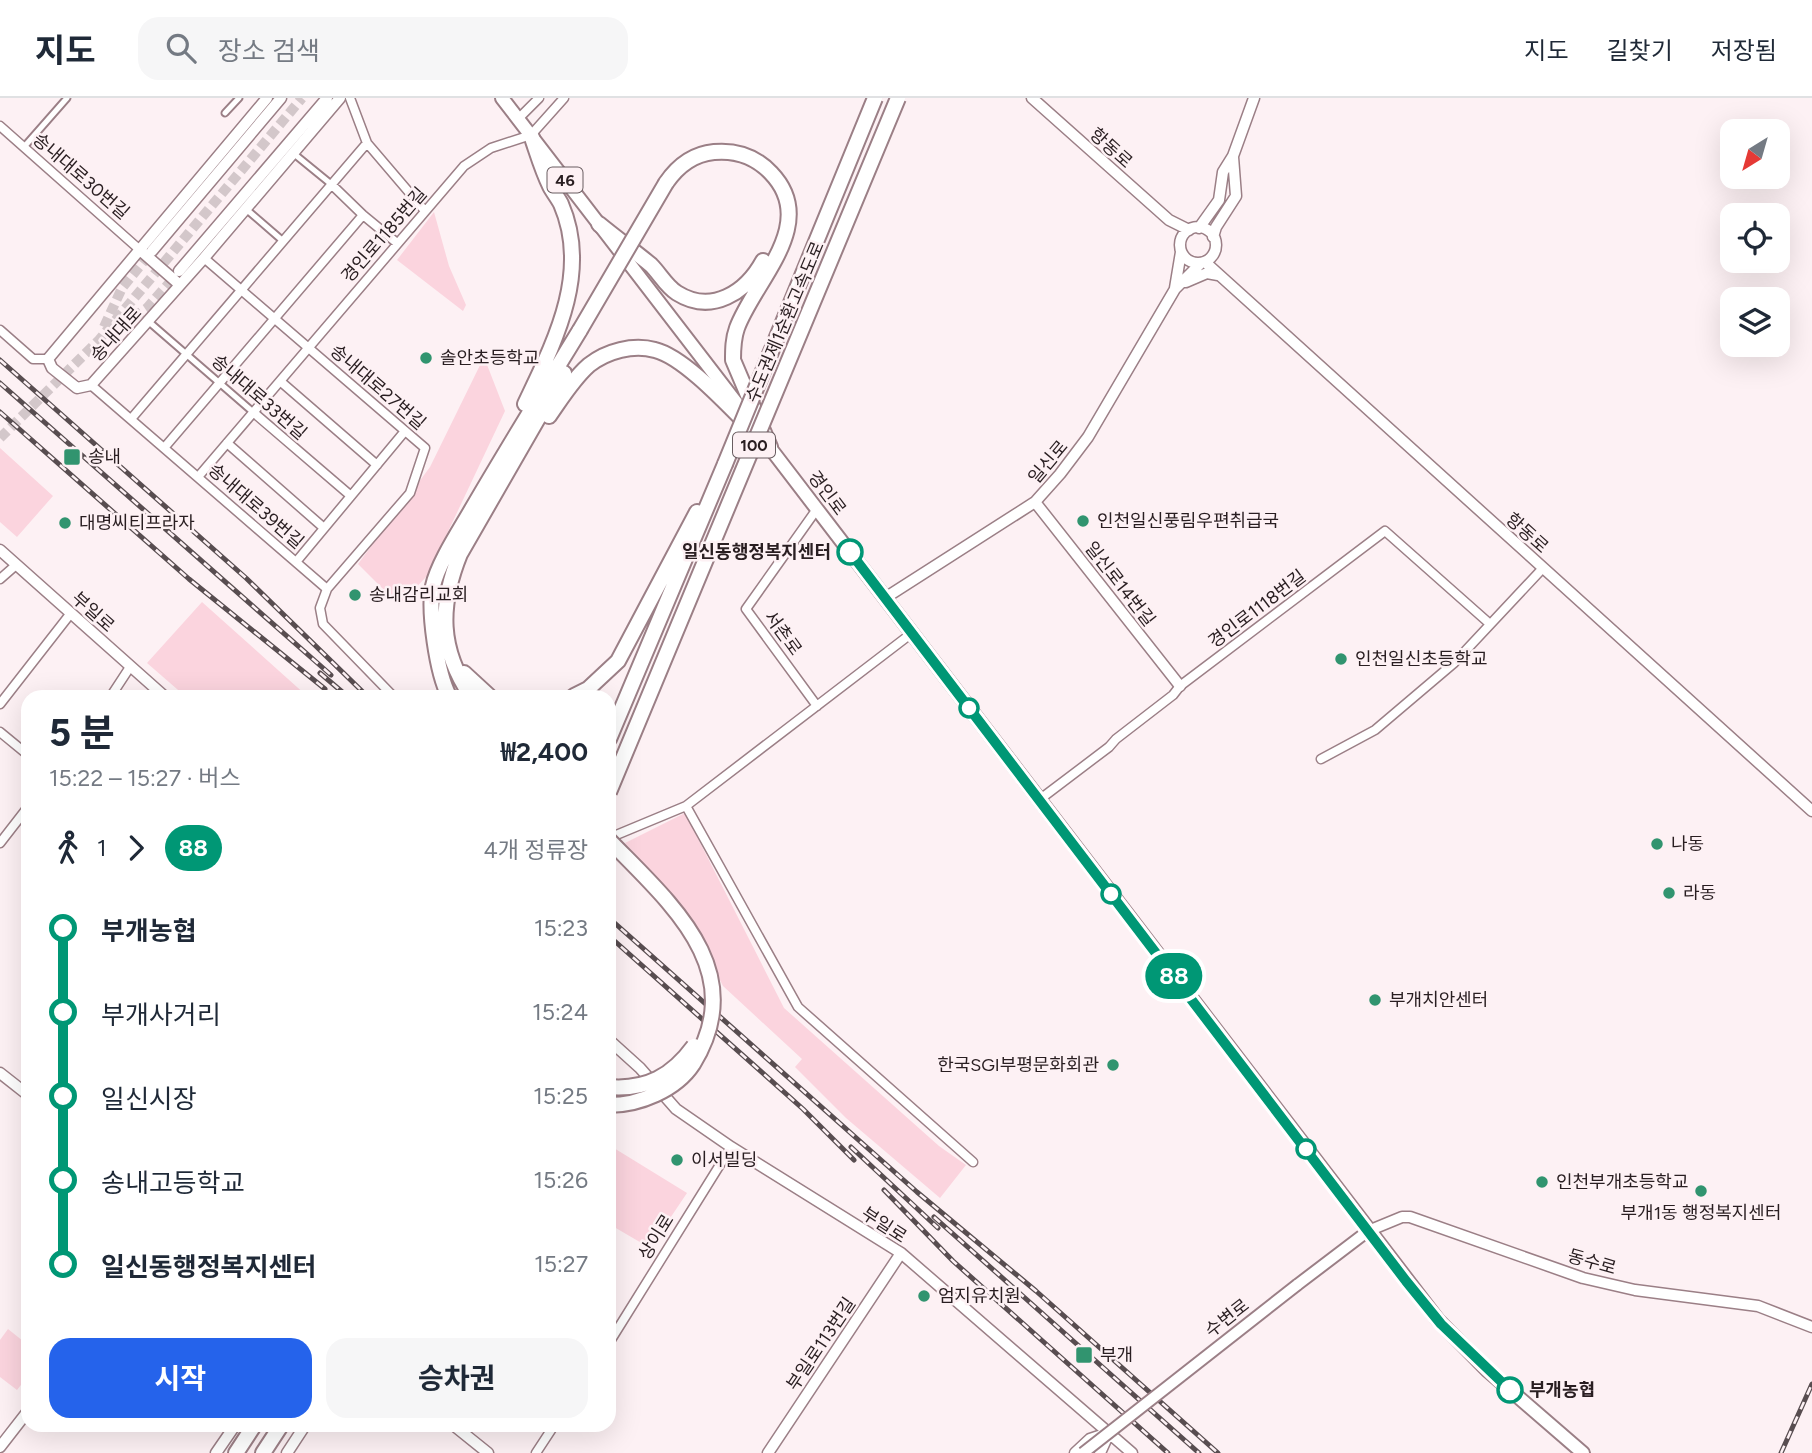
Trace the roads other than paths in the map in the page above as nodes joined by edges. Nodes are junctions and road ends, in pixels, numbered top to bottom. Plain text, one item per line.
1 (67, 98) edge
2 (239, 98) edge
3 (267, 98) edge
4 (281, 98) edge
5 (327, 98) edge
6 (340, 98) edge
7 (350, 98) edge
8 (502, 98) edge
9 (539, 98) edge
10 (564, 98) edge
11 (875, 98) edge
12 (898, 98) edge
13 (1032, 98) edge
14 (1254, 98) edge
15 (225, 113) dead end
16 (518, 119) junction
17 (0, 126) edge
18 (531, 135) junction
19 (367, 142) junction
20 (24, 147) junction
21 (293, 153) junction
22 (1233, 156) junction
23 (331, 184) junction
24 (669, 185) junction
25 (246, 209) junction
26 (425, 211) junction
27 (363, 215) junction
28 (1169, 220) junction
29 (599, 224) junction
30 (1194, 229) junction
31 (1213, 237) junction
32 (283, 241) junction
33 (397, 243) junction
34 (1181, 249) junction
35 (140, 250) junction
36 (152, 251) tunnel mouth
37 (1214, 253) junction
38 (204, 258) junction
39 (1203, 262) junction
40 (179, 271) tunnel mouth
41 (1222, 276) junction
42 (180, 285) junction
43 (1175, 289) junction
44 (241, 290) junction
45 (274, 318) junction
46 (148, 321) junction
47 (0, 330) edge
48 (584, 331) junction
49 (308, 347) junction
50 (186, 355) junction
51 (48, 359) junction
52 (280, 381) junction
53 (219, 383) junction
54 (91, 385) junction
55 (253, 412) junction
56 (131, 419) junction
57 (405, 431) junction
58 (226, 443) junction
59 (770, 447) junction
60 (164, 448) junction
61 (724, 464) junction
62 (377, 465) junction
63 (495, 469) junction
64 (198, 477) junction
65 (502, 483) junction
66 (351, 496) junction
67 (1035, 502) junction
68 (817, 509) junction
69 (324, 528) junction
70 (0, 550) edge
71 (296, 562) junction
72 (16, 565) junction
73 (1542, 568) junction
74 (0, 579) edge
75 (327, 589) junction
76 (885, 598) junction
77 (71, 613) junction
78 (1490, 624) junction
79 (912, 633) junction
80 (443, 647) junction
81 (130, 667) junction
82 (1180, 686) junction
83 (115, 690) edge
84 (157, 690) edge
85 (387, 690) edge
86 (447, 690) edge
87 (457, 690) edge
88 (474, 690) edge
89 (586, 690) edge
90 (0, 704) edge
91 (817, 706) junction
92 (616, 722) edge
93 (0, 733) edge
94 (21, 750) edge
95 (1321, 759) dead end
96 (616, 775) edge
97 (1039, 800) junction
98 (686, 806) junction
99 (1812, 811) edge
100 (21, 816) edge
101 (616, 836) edge
102 (0, 843) edge
103 (616, 846) edge
104 (616, 859) edge
105 (616, 1047) edge
106 (0, 1073) edge
107 (616, 1088) edge
108 (21, 1090) edge
109 (616, 1104) edge
110 (731, 1147) junction
111 (974, 1161) dead end
112 (1368, 1231) junction
113 (901, 1253) junction
114 (1812, 1326) edge
115 (616, 1332) edge
116 (21, 1420) edge
117 (230, 1432) edge
118 (250, 1432) edge
119 (277, 1432) edge
120 (301, 1432) edge
121 (462, 1432) edge
122 (550, 1432) edge
123 (1108, 1433) junction
124 (0, 1447) edge
125 (216, 1453) edge
126 (236, 1453) edge
127 (263, 1453) edge
128 (287, 1453) edge
129 (488, 1453) edge
130 (536, 1453) edge
131 (768, 1453) edge
132 (1075, 1453) edge
133 (1083, 1453) edge
134 (1100, 1453) edge
135 (1132, 1453) edge
136 (1583, 1453) edge

1 - 20 street
2 - 15 street
3 - 35 street, 송내대로
4 - 36 street
5 - 40 street
6 - 21 street, 송내대로
7 - 19 street
8 - 16 main road, 경인로 / 46
9 - 16 street
10 - 18 street
11 - 61 highway, 수도권제1순환고속도로 / 100, bridge
12 - 96 highway, 수도권제1순환고속도로 / 100, bridge
13 - 28 street, 항동로
14 - 22 street
16 - 18 main road, 경인로 / 46
17 - 20 street, 송내대로30번길
18 - 26 street, 경인로1185번길
18 - 29 main road, 경인로 / 46
18 - 63 highway
19 - 23 street
19 - 26 street
20 - 35 street, 송내대로30번길
21 - 23 street
21 - 25 street, 송내대로
22 - 30 street
22 - 31 street
23 - 27 street
23 - 32 street
24 - 29 highway
24 - 48 highway, bridge
24 - 59 highway
25 - 32 street
25 - 38 street, 송내대로
26 - 33 street, 경인로1185번길
27 - 33 street
27 - 45 street
28 - 30 street, 항동로
28 - 34 street, 항동로
29 - 59 main road, 경인로 / 46
30 - 31 street
30 - 34 street
31 - 37 street
32 - 44 street
33 - 49 street, 경인로1185번길
34 - 39 street
34 - 43 street, 일신로
35 - 42 street
35 - 51 street, 송내대로
37 - 39 street
37 - 41 street, 항동로
38 - 42 street, 송내대로
38 - 44 street, 송내대로27번길
39 - 41 street, 항동로
39 - 43 street, 일신로
41 - 43 street
41 - 73 street, 항동로
42 - 46 street, 송내대로
43 - 67 street, 일신로
44 - 45 street, 송내대로27번길
44 - 50 street
45 - 49 street, 송내대로27번길
45 - 53 street
46 - 50 street, 송내대로33번길
46 - 54 street, 송내대로
47 - 51 street
48 - 63 highway
48 - 65 highway
49 - 52 street, 경인로1185번길
49 - 57 street, 송내대로27번길
50 - 53 street, 송내대로33번길
50 - 56 street
51 - 54 street, 송내대로
52 - 55 street, 경인로1185번길
52 - 62 street
53 - 55 street, 송내대로33번길
53 - 60 street
54 - 56 street, 송내대로39번길
55 - 58 street, 경인로1185번길
55 - 66 street, 송내대로33번길
56 - 60 street, 송내대로39번길
57 - 62 street
57 - 75 street, 송내대로27번길
58 - 64 street, 경인로1185번길
58 - 69 street
59 - 65 highway
59 - 68 main road, 경인로 / 46
60 - 64 street, 송내대로39번길
61 - 89 highway
61 - 92 highway, 수도권제1순환고속도로 / 100
62 - 66 street
63 - 80 highway
64 - 71 street, 송내대로39번길
65 - 80 highway
66 - 69 street
67 - 76 street, 일신로
67 - 82 street, 일신로14번길
68 - 76 main road, 경인로 / 46
68 - 91 street, 서촌로
69 - 71 street
70 - 72 street, 부일로
71 - 75 street, 송내대로39번길
72 - 74 street
72 - 77 street, 부일로
73 - 78 street
73 - 99 street, 항동로
75 - 85 street
76 - 79 main road, 경인로 / 46
77 - 81 street, 부일로
77 - 90 street
78 - 82 street, 경인로1118번길
78 - 95 street
79 - 91 street
79 - 97 main road, 경인로 / 46
80 - 86 highway
80 - 87 highway
80 - 88 highway
81 - 83 street
81 - 84 street, 부일로
82 - 97 street, 경인로1118번길
91 - 98 street
93 - 94 street
97 - 112 main road, 경인로 / 46
98 - 101 street
98 - 111 street
100 - 102 street
103 - 109 highway, bridge
104 - 107 highway, bridge
105 - 110 street, 부일로
106 - 108 street
110 - 113 street, 부일로
110 - 115 street, 상이로
112 - 114 street, 동수로
112 - 133 main road, 수변로, bridge
112 - 136 main road, 경인로 / 46
113 - 123 street, 부일로
113 - 131 street, 부일로113번길
116 - 124 street
117 - 125 street
118 - 126 highway
119 - 127 highway
120 - 128 street
121 - 129 street
122 - 130 street
123 - 132 street
123 - 134 street
123 - 135 street, 부일로

